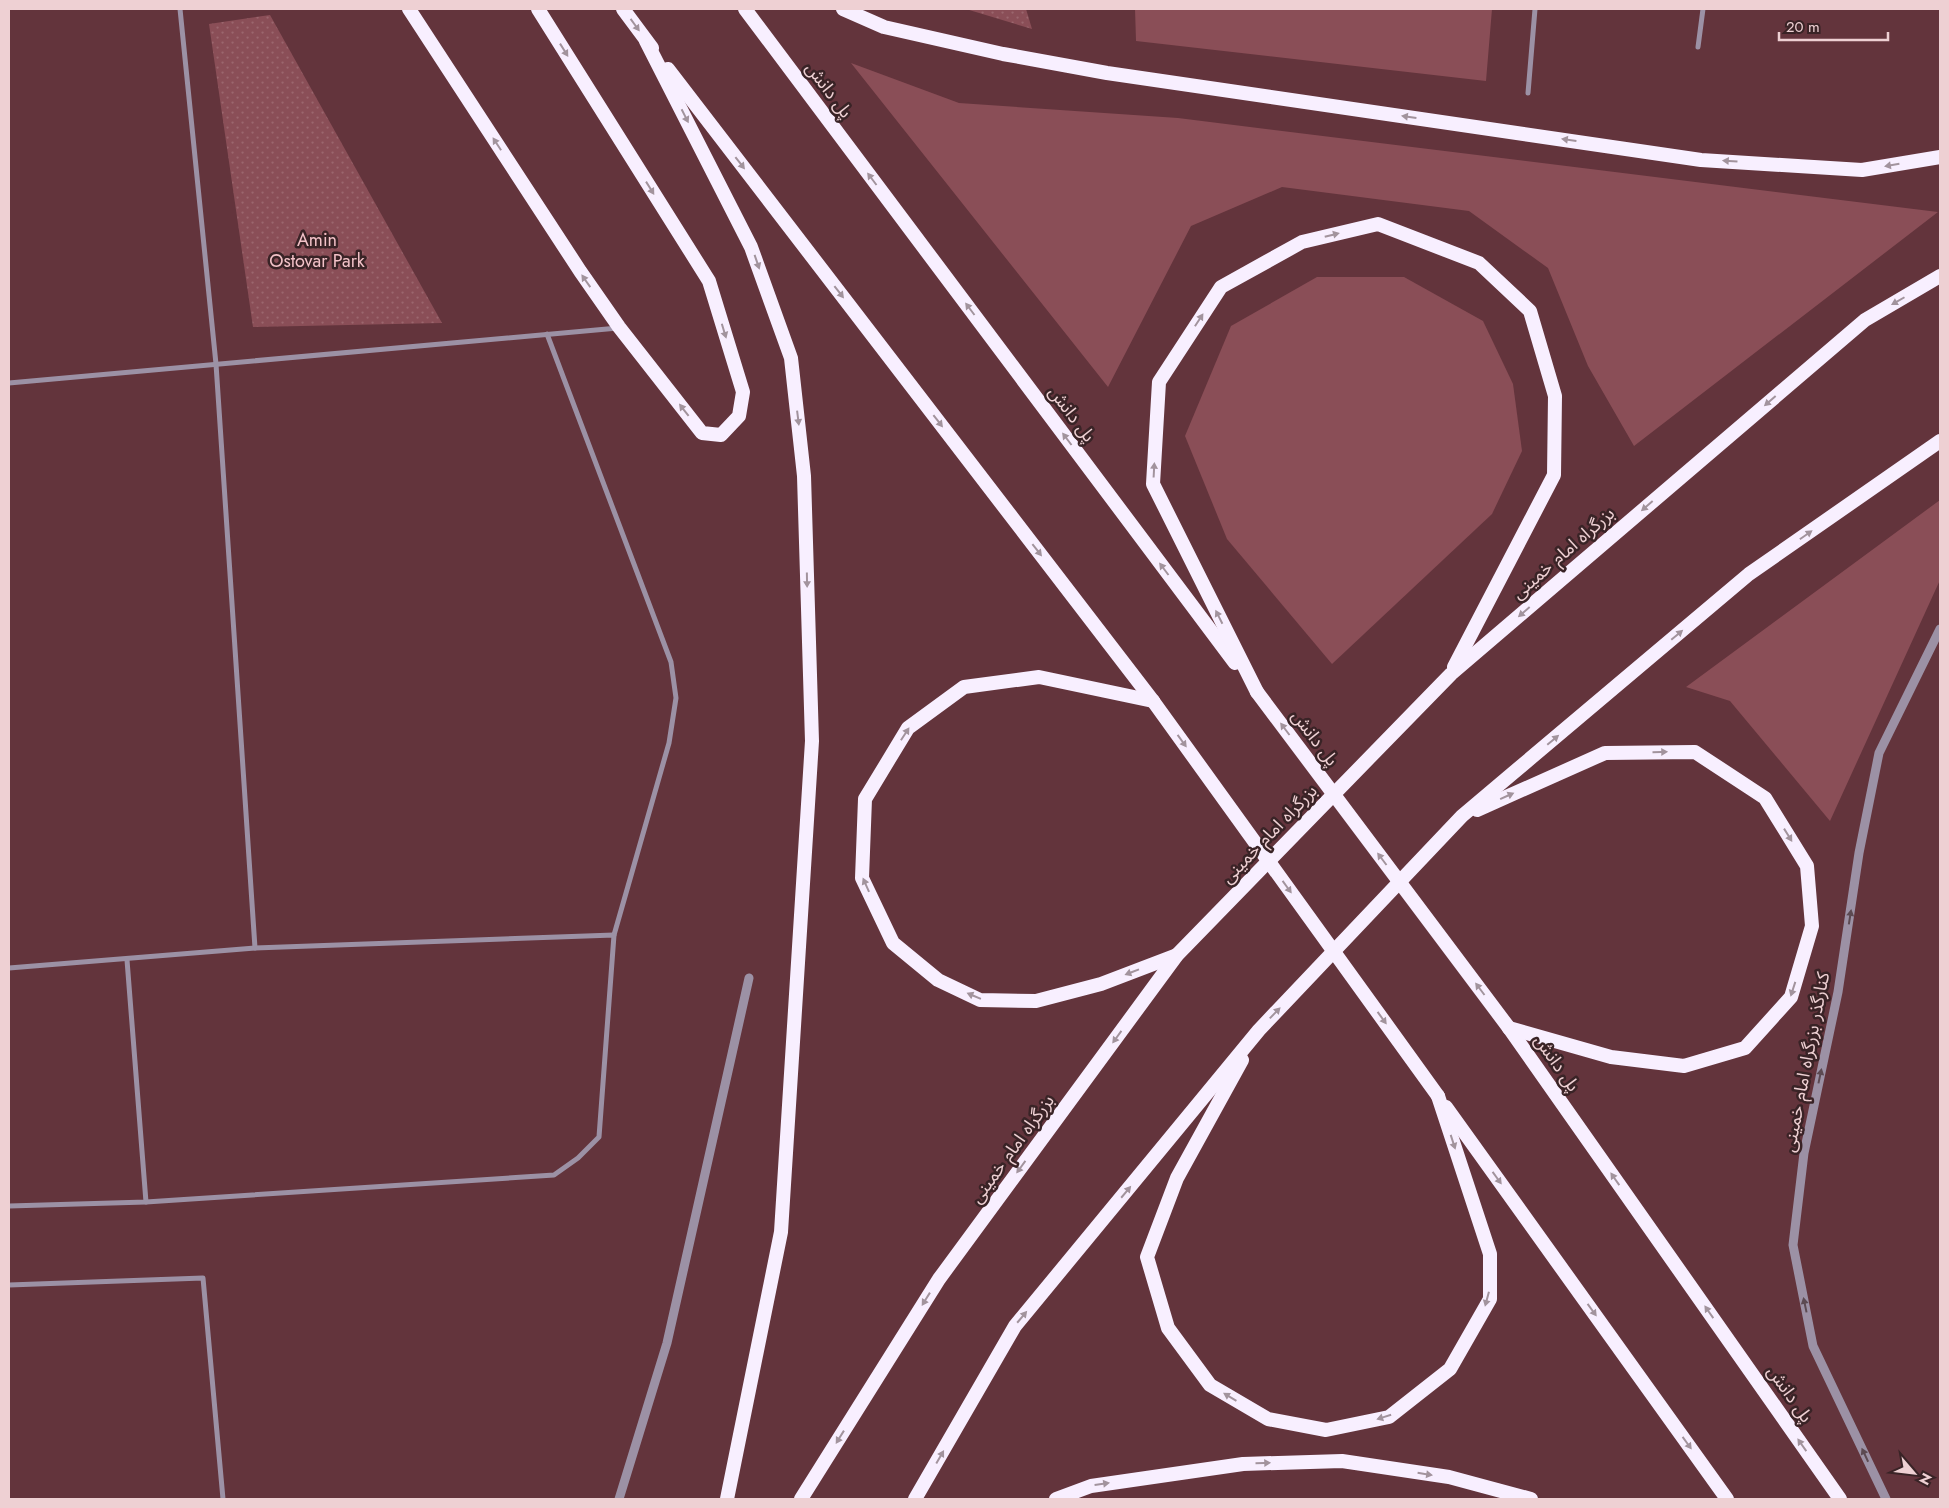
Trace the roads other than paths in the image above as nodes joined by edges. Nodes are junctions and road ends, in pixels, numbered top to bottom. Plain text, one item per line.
1 (180, 9) edge
2 (409, 9) edge
3 (538, 9) edge
4 (623, 9) edge
5 (745, 9) edge
6 (843, 9) edge
7 (1535, 9) edge
8 (1703, 9) edge
9 (646, 41) junction
10 (1698, 47) dead end
11 (1528, 93) dead end
12 (1940, 157) edge
13 (1940, 276) edge
14 (619, 328) junction
15 (547, 334) junction
16 (216, 364) junction
17 (9, 383) edge
18 (1940, 441) edge
19 (1940, 629) edge
20 (1451, 674) junction
21 (1257, 692) junction
22 (1153, 701) junction
23 (1462, 816) junction
24 (614, 935) junction
25 (255, 948) junction
26 (1177, 955) junction
27 (127, 960) junction
28 (9, 968) edge
29 (748, 978) dead end
30 (1509, 1028) junction
31 (1259, 1030) junction
32 (1438, 1096) junction
33 (146, 1202) junction
34 (9, 1206) edge
35 (9, 1285) edge
36 (223, 1499) edge
37 (619, 1499) edge
38 (727, 1499) edge
39 (801, 1499) edge
40 (915, 1499) edge
41 (1056, 1499) edge
42 (1531, 1499) edge
43 (1727, 1499) edge
44 (1840, 1499) edge
45 (1886, 1499) edge

1 - 16 street
14 -> 2 highway
3 -> 14 highway
4 -> 9 highway
21 -> 5 highway, پل دانش
12 -> 6 highway
7 - 11 street
8 - 10 street
9 -> 22 highway
9 -> 38 highway
13 -> 20 highway, بزرگراه امام خمینی
14 - 15 street
15 - 16 street
15 - 24 street
16 - 17 street
16 - 25 street
23 -> 18 highway
45 -> 19 street, کنارگذر بزرگراه امام خمینی
21 -> 20 highway
20 - 26 highway, بزرگراه امام خمینی
30 -> 21 highway, پل دانش, bridge
26 -> 22 highway
22 -> 32 highway, bridge
23 -> 30 highway
31 -> 23 highway
24 - 25 street
24 - 33 street
25 - 27 street
26 -> 39 highway, بزرگراه امام خمینی
27 - 28 street
27 - 33 street
29 - 37 street
44 -> 30 highway, پل دانش
32 -> 31 highway
40 -> 31 highway
32 -> 43 highway
33 - 34 street
35 - 36 street
41 -> 42 highway

